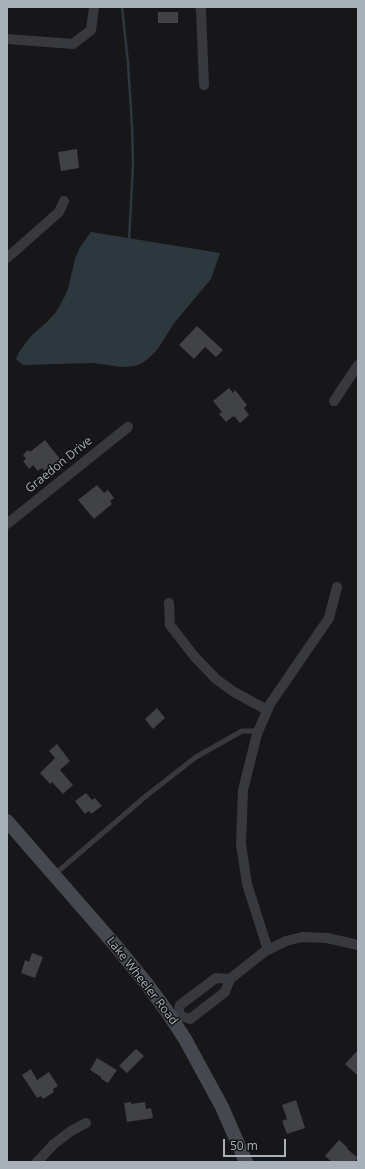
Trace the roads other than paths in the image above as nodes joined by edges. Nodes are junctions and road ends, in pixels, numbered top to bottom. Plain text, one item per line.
1 (94, 7) edge
2 (200, 7) edge
3 (7, 40) edge
4 (204, 85) dead end
5 (64, 201) dead end
6 (7, 258) edge
7 (358, 365) edge
8 (334, 401) dead end
9 (128, 427) dead end
10 (7, 524) edge
11 (337, 587) dead end
12 (169, 604) dead end
13 (267, 710) junction
14 (259, 731) junction
15 (7, 821) edge
16 (54, 875) junction
17 (358, 946) edge
18 (268, 950) junction
19 (230, 979) junction
20 (175, 1017) junction
21 (86, 1123) dead end
22 (37, 1162) edge
23 (246, 1162) edge

1 - 3 street
2 - 4 street
5 - 6 street
7 - 8 street
9 - 10 street, Graedon Drive
11 - 13 street
12 - 13 street
13 - 14 street
14 - 16 lane
14 - 18 street
15 - 16 street, Lake Wheeler Road
16 - 20 street, Lake Wheeler Road
17 - 18 street
18 - 19 street
19 - 20 street
19 - 20 street
20 - 23 street, Lake Wheeler Road
21 - 22 street

